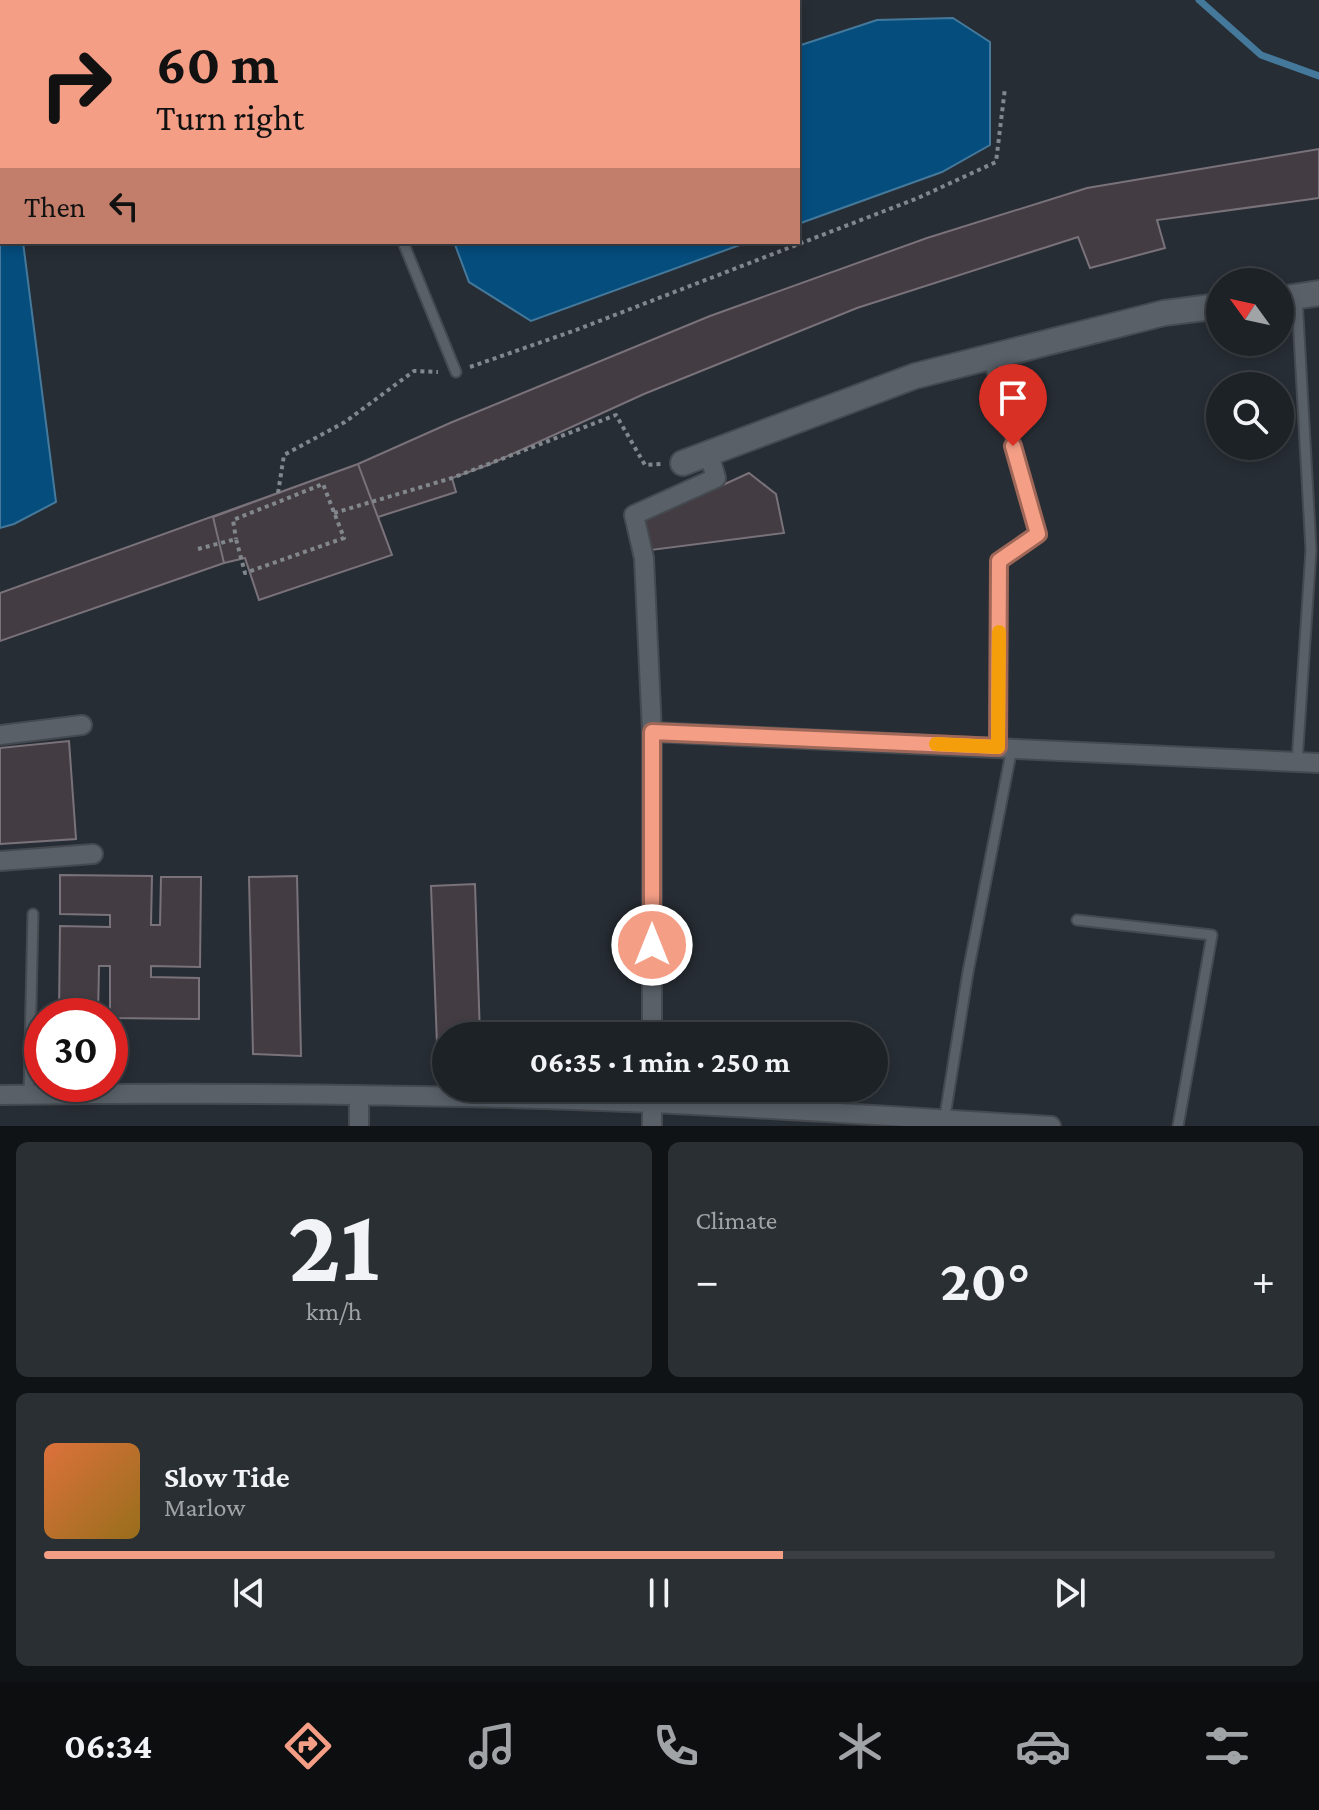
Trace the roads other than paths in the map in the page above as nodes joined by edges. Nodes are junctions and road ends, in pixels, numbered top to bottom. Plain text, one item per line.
1 (404, 244) edge
2 (1299, 296) edge
3 (1206, 308) edge
4 (988, 357) junction
5 (456, 372) road end
6 (709, 454) junction
7 (683, 463) road end
8 (82, 725) dead end
9 (652, 732) junction
10 (0, 735) edge
11 (1005, 747) junction
12 (1297, 762) junction
13 (1319, 763) edge
14 (93, 854) dead end
15 (0, 861) edge
16 (33, 914) dead end
17 (1077, 920) dead end
18 (31, 998) edge
19 (652, 1022) edge
20 (24, 1094) edge
21 (128, 1094) edge
22 (0, 1095) edge
23 (359, 1095) junction
24 (432, 1095) edge
25 (652, 1102) edge
26 (717, 1102) edge
27 (944, 1123) edge
28 (359, 1126) edge
29 (652, 1126) edge
30 (1051, 1126) edge
31 (1178, 1126) edge

1 - 5 lane
2 - 12 lane
3 - 4 street
4 - 6 street
4 - 11 lane
6 - 7 street
6 - 9 street
8 - 10 street
9 - 11 street
9 - 19 street
11 - 12 street
11 - 27 lane
12 - 13 street
14 - 15 street
16 - 18 lane
17 - 31 lane
20 - 22 street
21 - 23 street
23 - 24 street
23 - 28 street
25 - 29 street
26 - 27 street
27 - 30 street

